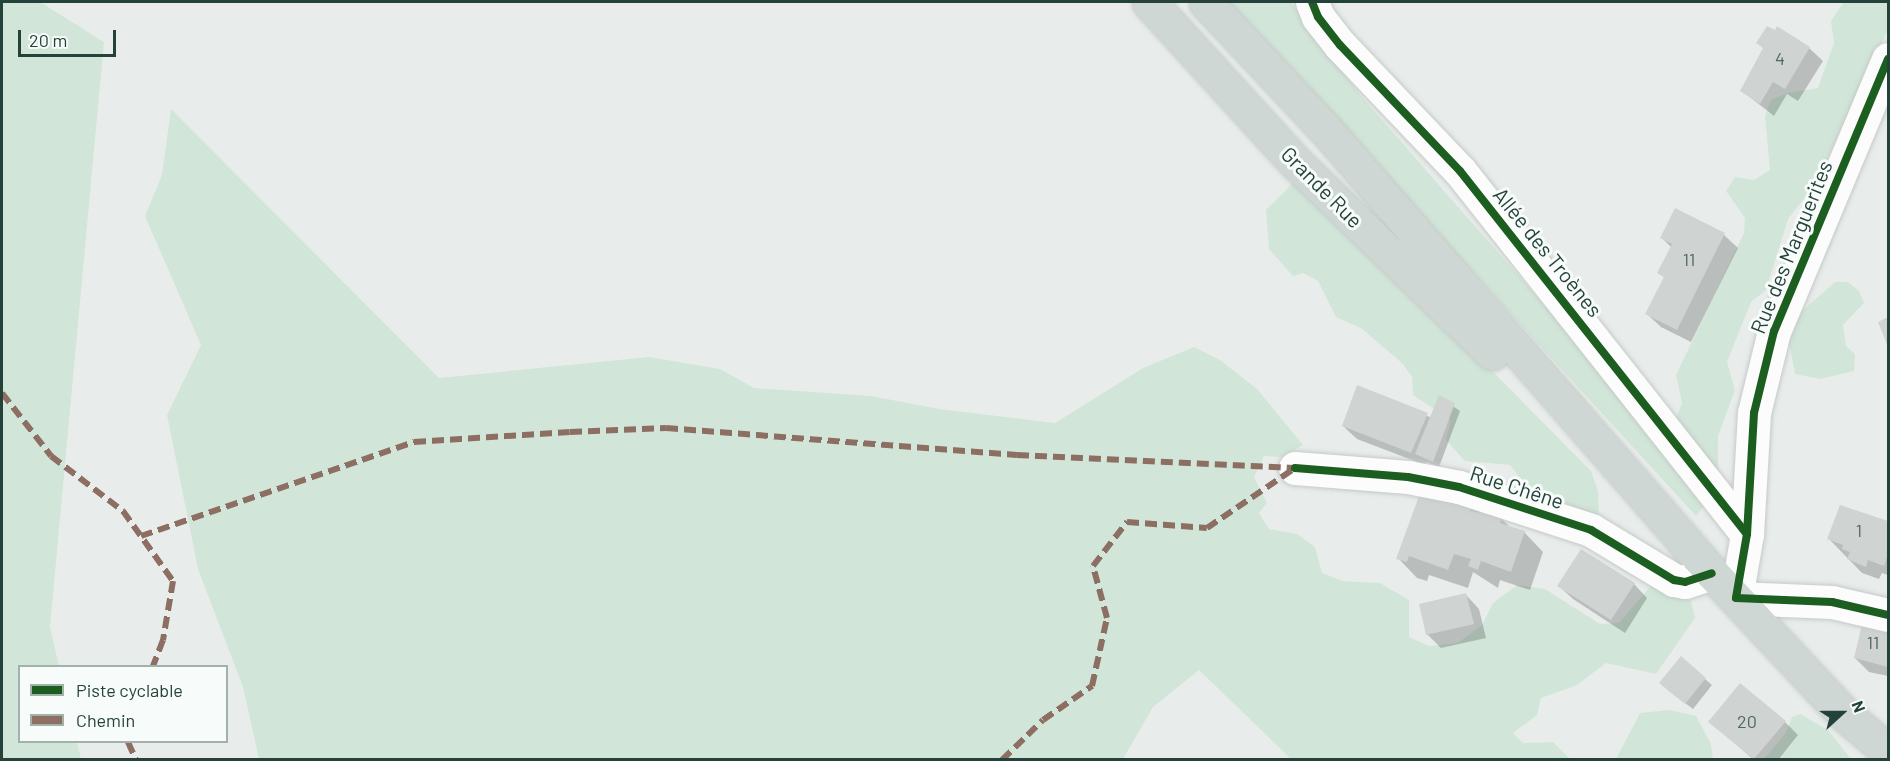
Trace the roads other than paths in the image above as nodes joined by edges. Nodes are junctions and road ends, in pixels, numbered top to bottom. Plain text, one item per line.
1 (1149, 2) edge
2 (1206, 2) edge
3 (1312, 2) edge
4 (1888, 59) edge
5 (1509, 356) junction
6 (1295, 468) dead end
7 (1747, 534) junction
8 (1712, 573) junction
9 (1736, 598) junction
10 (1888, 615) edge
11 (1888, 751) edge

1 - 5 main road, Grande Rue
2 - 5 main road, Grande Rue
3 - 7 street, Allée des Troènes
4 - 7 street, Rue des Marguerites
5 - 8 main road
6 - 8 street, Rue Chêne
7 - 9 street, Rue des Marguerites
8 - 9 main road
9 - 10 street
9 - 11 main road

